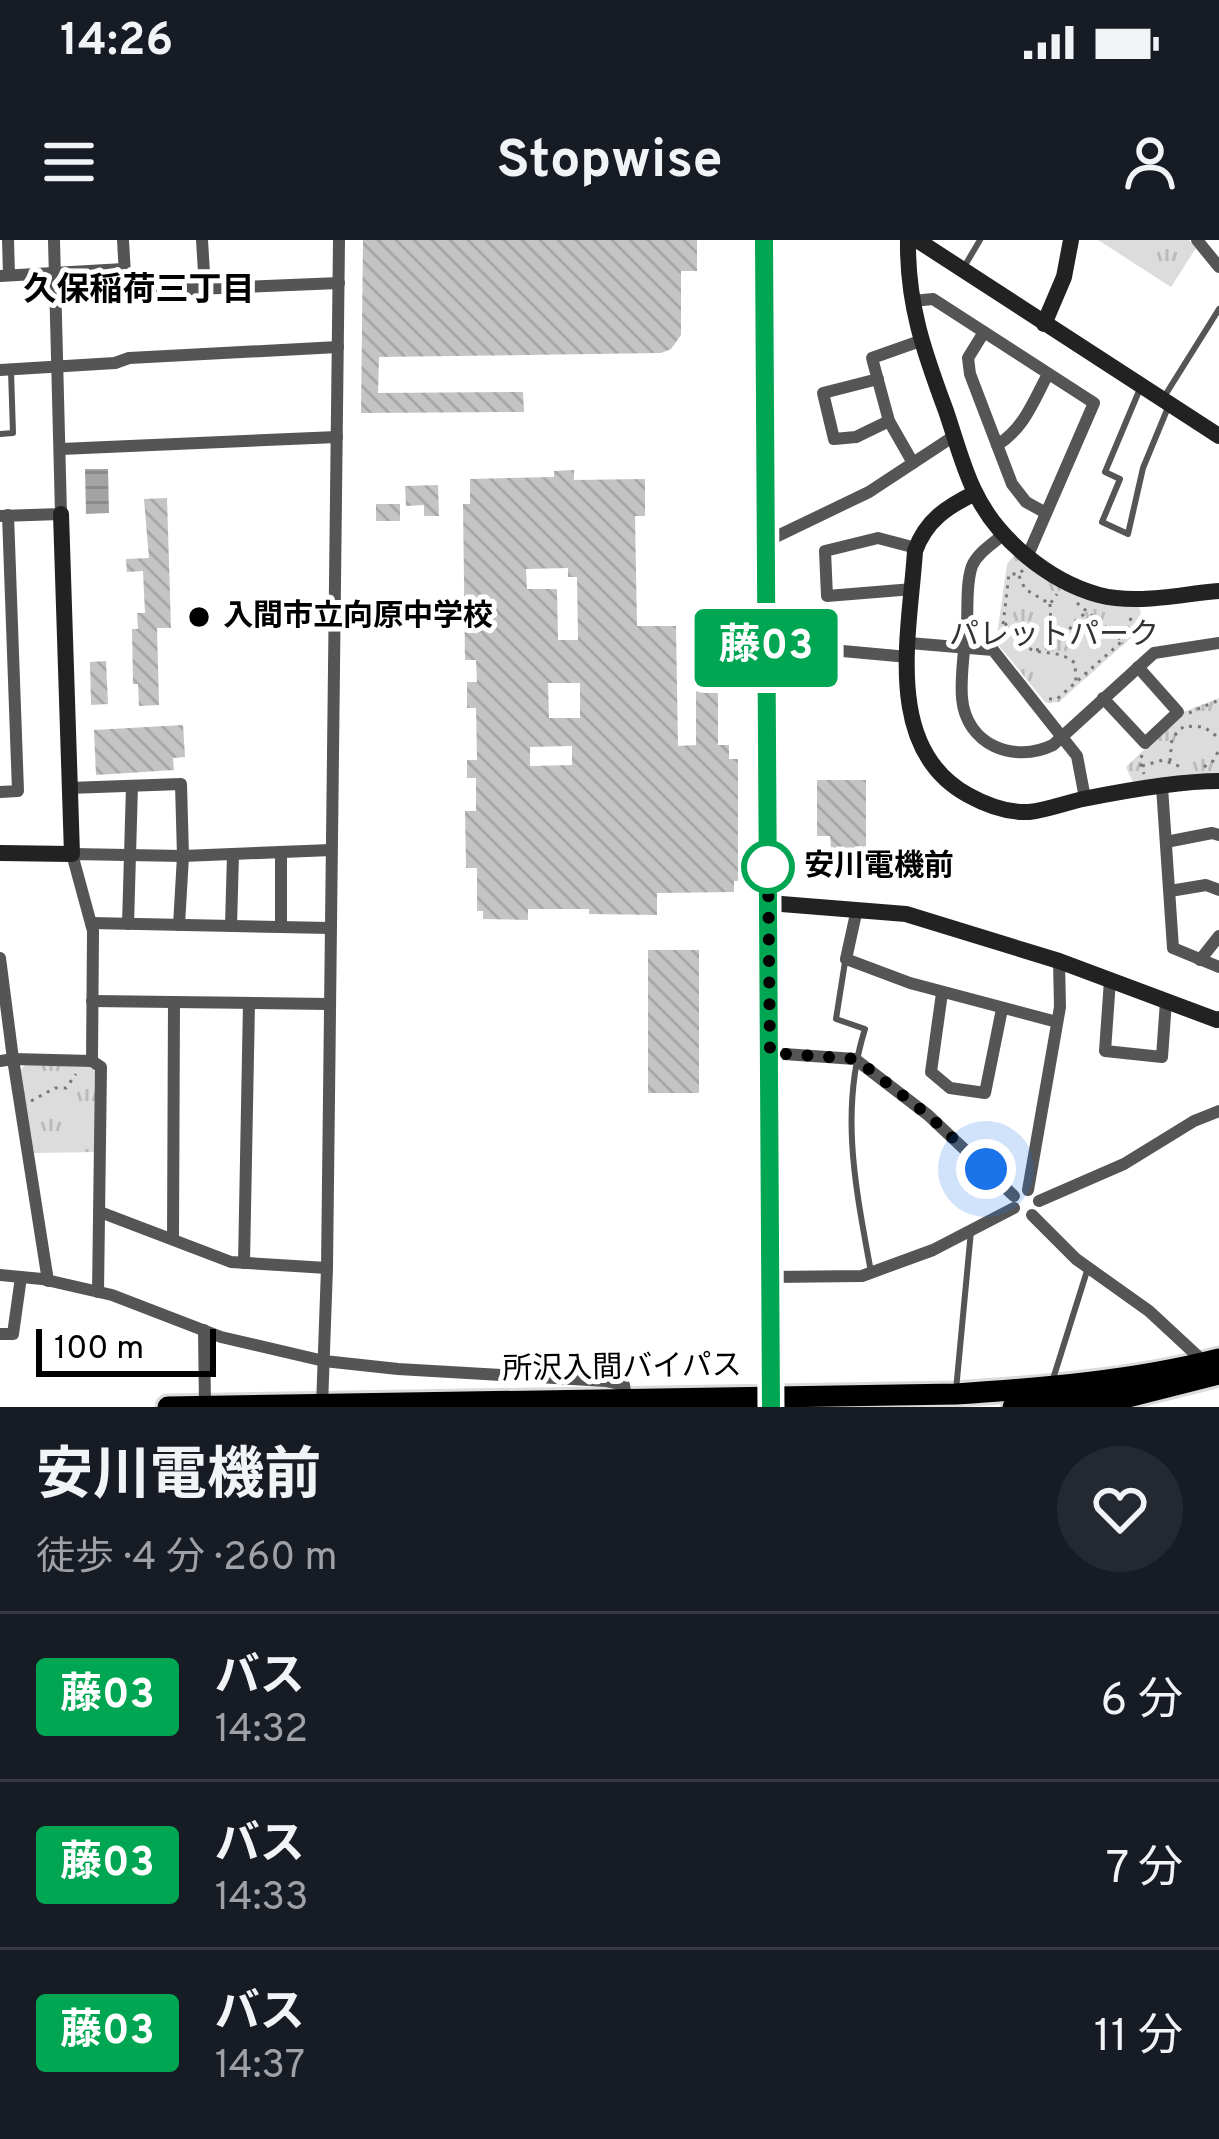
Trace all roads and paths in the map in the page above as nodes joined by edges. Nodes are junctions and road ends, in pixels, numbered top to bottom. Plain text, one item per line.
1 (8, 240) edge
2 (54, 240) edge
3 (123, 240) edge
4 (202, 240) edge
5 (339, 240) edge
6 (764, 240) edge
7 (912, 240) edge
8 (980, 240) edge
9 (1071, 240) edge
10 (1202, 242) edge
11 (1219, 267) edge
12 (124, 269) junction
13 (963, 270) junction
14 (55, 273) junction
15 (5, 275) edge
16 (339, 283) junction
17 (205, 289) junction
18 (913, 301) junction
19 (1219, 308) edge
20 (1044, 324) junction
21 (984, 332) junction
22 (920, 341) junction
23 (338, 347) junction
24 (58, 366) junction
25 (6, 369) edge
26 (1048, 374) junction
27 (878, 379) junction
28 (1141, 387) junction
29 (1165, 402) junction
30 (889, 421) junction
31 (0, 434) edge
32 (1219, 435) edge
33 (954, 436) junction
34 (337, 437) junction
35 (998, 445) junction
36 (61, 449) junction
37 (914, 463) junction
38 (975, 493) junction
39 (1046, 513) junction
40 (62, 514) junction
41 (4, 516) edge
42 (1005, 533) junction
43 (765, 542) junction
44 (916, 548) junction
45 (1031, 557) junction
46 (1018, 574) junction
47 (1063, 580) junction
48 (913, 589) junction
49 (1219, 591) edge
50 (1132, 600) junction
51 (1074, 601) dead end
52 (1050, 604) junction
53 (1086, 613) junction
54 (1003, 620) junction
55 (1066, 634) junction
56 (1122, 640) junction
57 (1000, 641) dead end
58 (766, 644) junction
59 (1219, 644) edge
60 (965, 646) junction
61 (1034, 650) junction
62 (909, 651) junction
63 (1138, 667) junction
64 (1076, 682) junction
65 (1103, 698) junction
66 (1048, 700) dead end
67 (1194, 711) dead end
68 (1196, 724) junction
69 (1062, 737) junction
70 (1219, 738) edge
71 (1219, 750) edge
72 (1170, 761) junction
73 (1216, 761) edge
74 (1141, 767) dead end
75 (1219, 781) edge
76 (132, 786) junction
77 (69, 788) junction
78 (1162, 788) junction
79 (0, 792) edge
80 (1085, 798) junction
81 (1219, 835) edge
82 (1166, 842) junction
83 (331, 850) junction
84 (281, 852) junction
85 (0, 853) edge
86 (72, 854) junction
87 (233, 854) junction
88 (132, 855) junction
89 (183, 856) junction
90 (1170, 890) junction
91 (1219, 890) edge
92 (769, 903) junction
93 (857, 909) junction
94 (91, 923) junction
95 (128, 924) junction
96 (179, 925) junction
97 (231, 926) junction
98 (281, 927) junction
99 (330, 928) junction
100 (1219, 936) edge
101 (0, 958) edge
102 (846, 959) junction
103 (1200, 960) junction
104 (1059, 961) junction
105 (1219, 967) edge
106 (1110, 980) junction
107 (942, 992) junction
108 (92, 1000) junction
109 (1166, 1001) junction
110 (174, 1002) junction
111 (249, 1003) junction
112 (328, 1004) junction
113 (1002, 1009) junction
114 (1218, 1020) edge
115 (1057, 1022) junction
116 (770, 1053) junction
117 (856, 1059) junction
118 (7, 1060) edge
119 (90, 1061) junction
120 (19, 1108) junction
121 (1219, 1111) edge
122 (1028, 1190) junction
123 (1014, 1202) junction
124 (1039, 1202) junction
125 (100, 1212) junction
126 (1032, 1215) junction
127 (971, 1231) junction
128 (173, 1239) junction
129 (244, 1263) junction
130 (327, 1268) junction
131 (1088, 1269) junction
132 (871, 1273) junction
133 (0, 1275) edge
134 (771, 1276) junction
135 (21, 1277) junction
136 (48, 1281) junction
137 (98, 1292) junction
138 (204, 1330) junction
139 (0, 1334) edge
140 (324, 1361) junction
141 (1214, 1365) edge
142 (1050, 1388) junction
143 (956, 1394) junction
144 (626, 1398) junction
145 (1150, 1399) edge
146 (771, 1402) edge
147 (205, 1406) edge
148 (322, 1406) edge
149 (168, 1407) edge
150 (1012, 1407) edge

1 - 15 street
2 - 14 street
3 - 12 street
4 - 17 street
5 - 16 street
6 - 43 street
7 - 13 street
7 - 18 street
8 - 13 lane
9 - 20 street
10 - 11 street
12 - 14 street
12 - 17 street
13 - 20 street
14 - 15 street
14 - 24 street
16 - 17 street
16 - 23 street
18 - 21 street
18 - 22 street
19 - 29 lane
20 - 28 street
21 - 26 street
21 - 35 street
22 - 27 street
22 - 33 street
23 - 24 street
23 - 34 street
24 - 25 street
24 - 36 street
25 - 31 lane
26 - 35 street
26 - 39 street
27 - 30 street
27 - 30 street
28 - 29 street
28 - 29 lane
29 - 32 street
30 - 37 street
33 - 37 street
33 - 38 street
34 - 36 street
34 - 83 street
35 - 39 street
36 - 40 street
37 - 43 street
38 - 42 street
38 - 44 street
39 - 45 street
40 - 41 street
40 - 77 street
41 - 79 street
42 - 45 street
42 - 60 street
43 - 58 street
44 - 48 street
44 - 48 street
45 - 46 path
45 - 47 street
46 - 52 path
46 - 54 path
47 - 50 street
47 - 52 path
48 - 62 street
49 - 50 street
50 - 56 path
51 - 53 path
52 - 55 path
53 - 55 path
53 - 56 path
54 - 57 path
54 - 61 path
55 - 61 path
56 - 64 path
58 - 62 street
58 - 92 street
59 - 63 street
60 - 62 street
60 - 69 street
60 - 69 street
61 - 64 path
62 - 80 street
63 - 65 street
63 - 65 street
64 - 66 path
65 - 69 street
67 - 68 path
68 - 70 path
68 - 72 path
69 - 80 street
71 - 73 path
72 - 73 path
72 - 74 path
75 - 78 street
76 - 77 street
76 - 88 street
76 - 89 street
77 - 86 street
78 - 80 street
78 - 82 street
81 - 82 street
82 - 90 street
83 - 84 street
83 - 99 street
84 - 87 street
84 - 98 street
85 - 86 street
86 - 88 street
86 - 94 street
87 - 89 street
87 - 97 street
88 - 89 street
88 - 95 street
89 - 96 street
90 - 91 street
90 - 103 street
92 - 93 street
92 - 116 street
93 - 102 street
93 - 104 street
94 - 95 street
94 - 108 street
95 - 96 street
96 - 97 street
97 - 98 street
98 - 99 street
99 - 112 street
100 - 103 street
101 - 118 street
102 - 107 street
102 - 117 lane
103 - 105 street
104 - 106 street
104 - 115 street
106 - 109 street
106 - 109 street
107 - 113 street
107 - 113 street
108 - 110 street
108 - 119 street
109 - 114 street
110 - 111 street
110 - 128 street
111 - 112 street
111 - 129 street
112 - 130 street
113 - 115 street
115 - 122 street
116 - 117 street
116 - 134 street
117 - 123 street
117 - 132 lane
118 - 119 street
118 - 120 street
119 - 120 path
119 - 125 street
120 - 136 street
121 - 124 street
122 - 123 street
122 - 124 street
123 - 126 street
123 - 127 street
124 - 126 street
125 - 128 street
125 - 137 street
126 - 131 street
127 - 132 street
127 - 143 lane
128 - 129 street
129 - 130 street
130 - 140 street
131 - 141 street
131 - 142 lane
132 - 134 street
133 - 135 street
134 - 146 street
135 - 136 street
135 - 139 street
136 - 137 street
137 - 138 street
138 - 140 street
138 - 147 street
140 - 144 street
140 - 148 street
141 - 142 highway, 所沢入間バイパス
141 - 145 highway
142 - 143 highway, 所沢入間バイパス
143 - 146 highway, 所沢入間バイパス
144 - 146 highway, 所沢入間バイパス
144 - 148 highway, 所沢入間バイパス
145 - 150 highway
147 - 148 highway, 所沢入間バイパス
147 - 149 highway, 所沢入間バイパス

